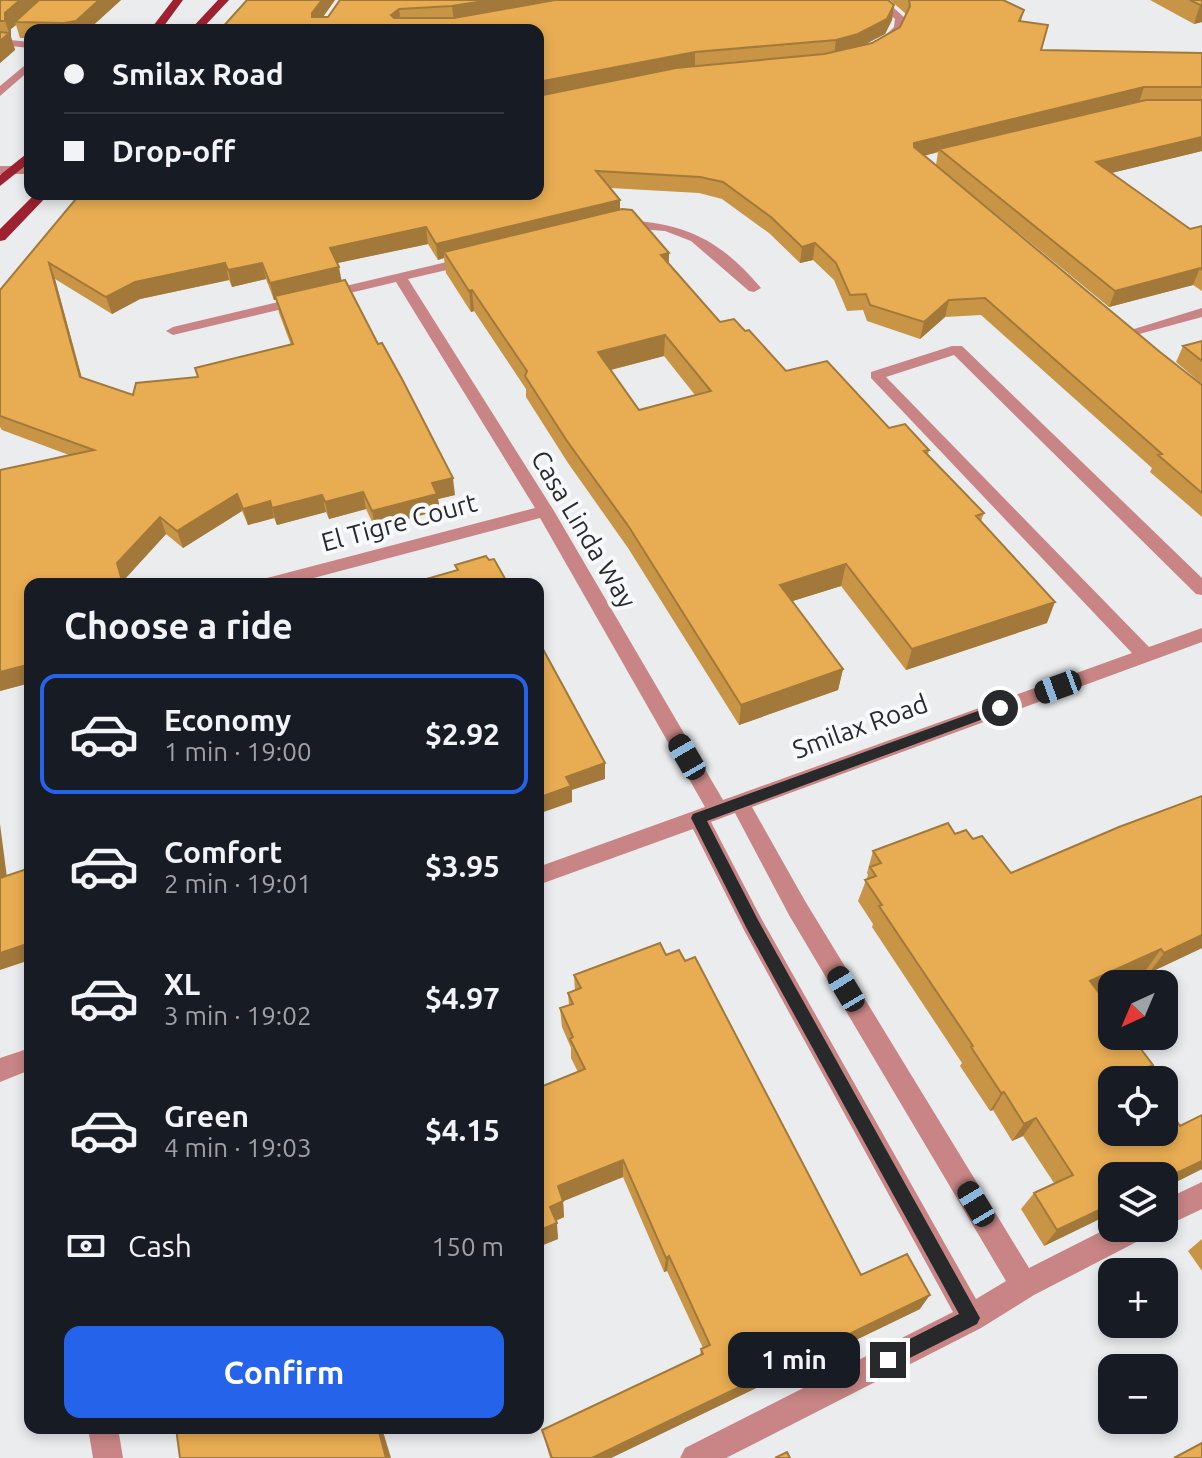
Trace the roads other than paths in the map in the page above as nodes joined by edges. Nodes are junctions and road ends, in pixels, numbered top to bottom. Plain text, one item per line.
1 (178, 0) edge
2 (224, 0) edge
3 (879, 0) edge
4 (160, 24) edge
5 (201, 24) edge
6 (0, 42) edge
7 (24, 44) edge
8 (872, 49) edge
9 (24, 70) edge
10 (0, 92) edge
11 (24, 159) edge
12 (7, 170) edge
13 (0, 182) edge
14 (36, 200) edge
15 (606, 227) edge
16 (0, 237) edge
17 (488, 256) edge
18 (400, 278) junction
19 (754, 288) dead end
20 (1202, 312) edge
21 (173, 331) dead end
22 (1127, 333) edge
23 (545, 511) junction
24 (290, 578) edge
25 (1202, 589) edge
26 (1202, 635) edge
27 (1146, 655) junction
28 (718, 810) junction
29 (544, 874) edge
30 (24, 1061) edge
31 (0, 1070) edge
32 (1202, 1195) edge
33 (1178, 1207) edge
34 (1109, 1242) edge
35 (1024, 1285) junction
36 (971, 1318) junction
37 (104, 1434) edge
38 (108, 1458) edge
39 (695, 1458) edge

1 - 4 main road
2 - 5 main road
3 - 8 street
6 - 7 street
9 - 10 street
11 - 12 main road
12 - 13 main road
14 - 16 main road
15 - 19 street
17 - 18 street
18 - 21 street
18 - 23 street, Casa Linda Way
20 - 22 street
23 - 24 street, El Tigre Court
23 - 28 street, Casa Linda Way
25 - 27 street
26 - 27 street, Smilax Road
27 - 28 street, Smilax Road
28 - 29 street, Smilax Road
28 - 35 street
28 - 36 street
30 - 31 street
32 - 33 street
34 - 35 street
35 - 36 street
36 - 39 street
37 - 38 street

